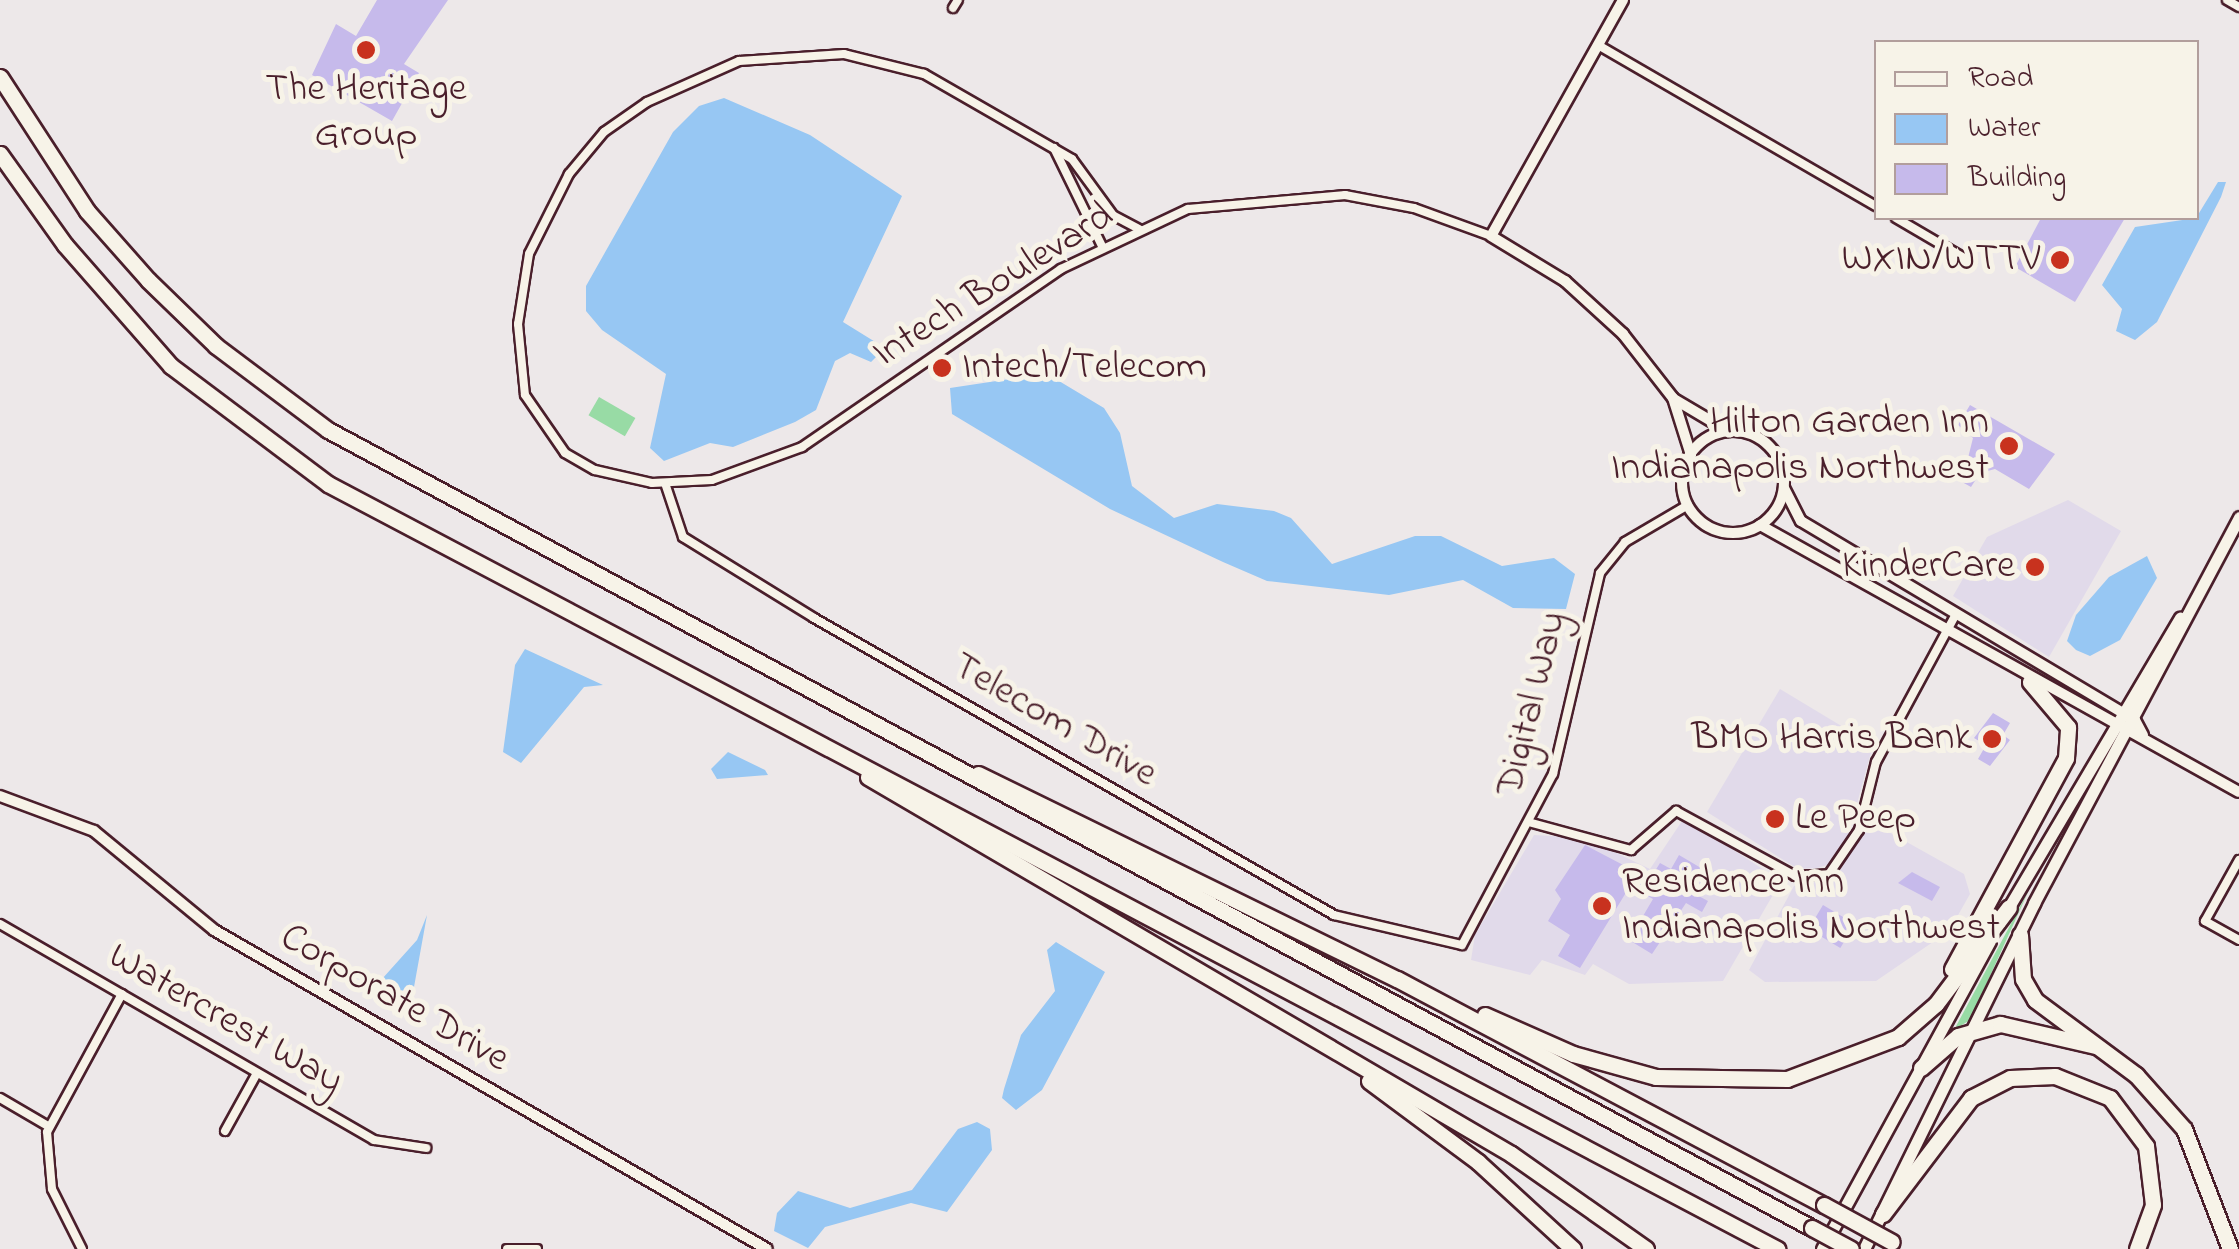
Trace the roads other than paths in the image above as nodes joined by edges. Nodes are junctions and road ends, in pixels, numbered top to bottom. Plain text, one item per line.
1 (1623, 0) edge
2 (2227, 0) edge
3 (2239, 7) edge
4 (1598, 45) junction
5 (0, 77) edge
6 (1054, 148) junction
7 (0, 154) edge
8 (1874, 205) edge
9 (1899, 220) edge
10 (1139, 229) junction
11 (1491, 236) junction
12 (1102, 246) junction
13 (1971, 262) dead end
14 (1673, 398) junction
15 (1729, 431) junction
16 (1690, 455) junction
17 (666, 484) junction
18 (1784, 488) junction
19 (1688, 505) junction
20 (2239, 517) edge
21 (1760, 525) junction
22 (2190, 606) junction
23 (1956, 614) junction
24 (1946, 630) junction
25 (2030, 682) junction
26 (2121, 712) junction
27 (2136, 720) junction
28 (2111, 726) junction
29 (2127, 734) junction
30 (2142, 734) junction
31 (836, 754) junction
32 (954, 766) junction
33 (2239, 792) edge
34 (0, 796) edge
35 (1532, 823) junction
36 (2239, 860) edge
37 (2009, 907) junction
38 (0, 924) edge
39 (2020, 934) junction
40 (2239, 940) edge
41 (1462, 945) joint
42 (1397, 978) junction
43 (122, 994) junction
44 (1976, 1028) junction
45 (2095, 1046) junction
46 (1338, 1057) junction
47 (1840, 1066) junction
48 (1921, 1068) junction
49 (258, 1073) junction
50 (0, 1098) edge
51 (48, 1126) junction
52 (225, 1131) dead end
53 (426, 1148) dead end
54 (1883, 1214) junction
55 (1899, 1245) edge
56 (82, 1249) edge
57 (507, 1249) edge
58 (537, 1249) edge
59 (766, 1249) edge
60 (1573, 1249) edge
61 (1646, 1249) edge
62 (1777, 1249) edge
63 (1822, 1249) edge
64 (1851, 1249) edge
65 (1864, 1249) edge
66 (2137, 1249) edge
67 (2230, 1249) edge

1 - 4 street
2 - 3 street
4 - 8 street
4 - 11 street
5 - 32 highway
6 - 10 street
6 - 12 street
6 - 17 street, Intech Boulevard
7 - 31 highway
9 - 13 street
10 - 11 street, Intech Boulevard
10 - 12 street, Intech Boulevard
11 - 14 street, Intech Boulevard
12 - 17 street, Intech Boulevard
14 - 15 street, Intech Boulevard
14 - 16 street, Intech Boulevard
15 - 16 street
15 - 18 street
16 - 19 street
17 - 41 street, Telecom Drive
18 - 21 street
18 - 23 street
19 - 21 street
19 - 35 street, Digital Way
20 - 22 main road
21 - 24 street
22 - 26 main road
22 - 27 main road
23 - 24 street
23 - 26 street
24 - 25 street
24 - 35 street
25 - 28 street
25 - 47 highway
26 - 27 street
26 - 28 main road
27 - 29 main road
27 - 30 street
28 - 29 street
28 - 37 main road
29 - 30 street
29 - 39 main road
30 - 33 street
31 - 46 highway
31 - 62 highway
32 - 42 highway
32 - 64 highway, bridge
34 - 59 street, Corporate Drive
35 - 41 street, Digital Way
36 - 40 street
37 - 47 highway
37 - 48 main road
38 - 43 street, Watercrest Way
39 - 44 main road
39 - 45 highway
42 - 47 highway
42 - 55 highway, bridge
43 - 49 street, Watercrest Way
43 - 51 street
44 - 45 highway
44 - 48 highway
44 - 54 main road
45 - 67 highway
46 - 60 highway
46 - 61 highway
48 - 63 main road
49 - 52 street
49 - 53 street, Watercrest Way
50 - 51 street
51 - 56 street
54 - 65 main road
54 - 66 highway
57 - 58 street

